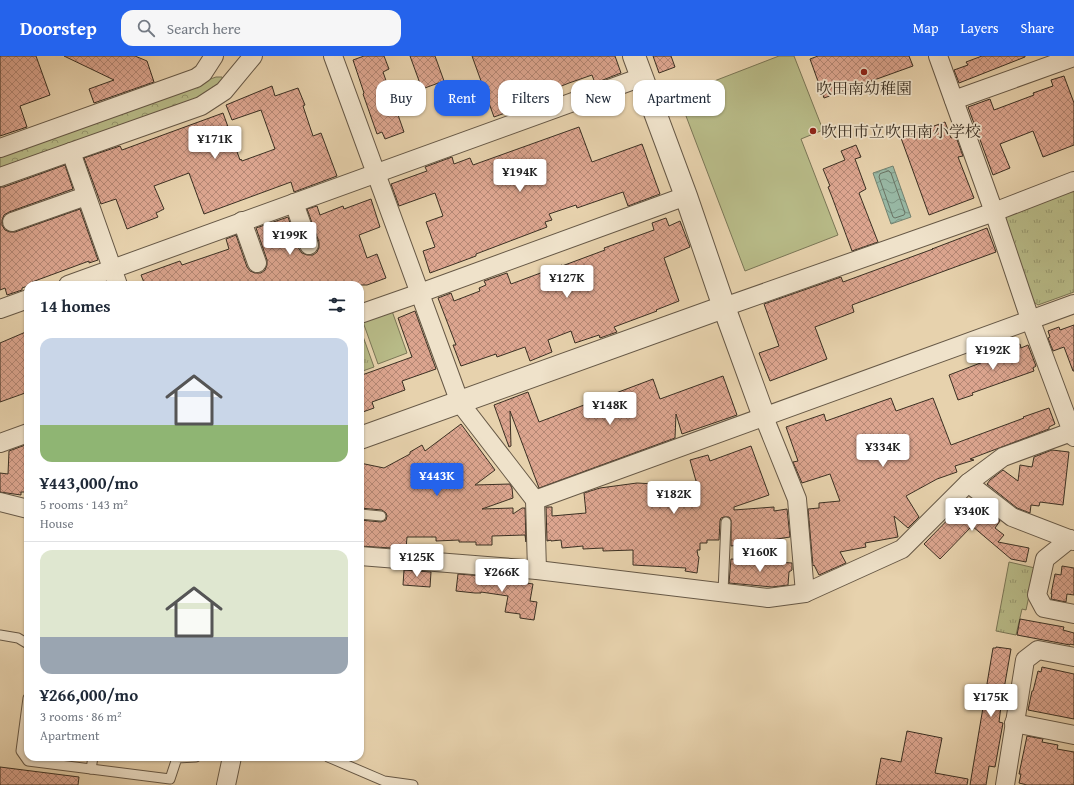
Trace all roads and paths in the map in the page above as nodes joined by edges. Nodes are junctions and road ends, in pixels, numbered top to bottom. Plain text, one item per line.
1 (214, 56) edge
2 (253, 56) edge
3 (333, 56) edge
4 (634, 56) edge
5 (1074, 57) edge
6 (944, 58) edge
7 (642, 77) junction
8 (954, 100) junction
9 (0, 148) edge
10 (71, 152) junction
11 (375, 174) junction
12 (0, 177) edge
13 (1074, 181) edge
14 (86, 196) junction
15 (686, 196) junction
16 (294, 203) junction
17 (994, 212) junction
18 (12, 222) dead end
19 (242, 222) junction
20 (309, 245) dead end
21 (257, 263) dead end
22 (115, 277) edge
23 (92, 281) edge
24 (420, 293) junction
25 (24, 300) edge
26 (1074, 304) edge
27 (1, 305) edge
28 (724, 307) junction
29 (364, 313) edge
30 (1030, 320) junction
31 (460, 403) junction
32 (764, 417) junction
33 (1073, 433) edge
34 (24, 434) edge
35 (364, 437) edge
36 (0, 442) edge
37 (968, 483) junction
38 (535, 500) junction
39 (0, 502) edge
40 (24, 508) edge
41 (364, 514) edge
42 (381, 516) dead end
43 (726, 522) dead end
44 (1072, 540) edge
45 (364, 556) edge
46 (537, 570) junction
47 (723, 592) junction
48 (805, 593) junction
49 (1074, 614) edge
50 (0, 635) edge
51 (24, 642) edge
52 (1074, 657) edge
53 (1014, 723) junction
54 (24, 728) edge
55 (1074, 735) edge
56 (24, 755) edge
57 (28, 761) edge
58 (92, 761) edge
59 (176, 761) edge
60 (231, 761) edge
61 (337, 761) edge
62 (91, 768) junction
63 (170, 782) edge
64 (226, 785) edge
65 (413, 785) edge
66 (1005, 785) edge

1 - 9 street
2 - 10 street
3 - 11 street
4 - 7 street
5 - 8 street
6 - 8 street
7 - 11 street
7 - 15 street
8 - 17 street
10 - 12 street
10 - 14 street
11 - 16 street
11 - 24 street
13 - 17 street
14 - 18 street
14 - 22 street
15 - 24 street
15 - 28 street
16 - 19 street
16 - 20 street
17 - 28 street
17 - 30 street
19 - 21 street
19 - 22 street
22 - 23 street
24 - 29 street
24 - 31 street
25 - 27 street
26 - 30 street
28 - 31 street
28 - 32 street
30 - 32 street
30 - 33 street
31 - 35 street
31 - 38 street
32 - 38 street
32 - 48 street
33 - 37 street
34 - 36 street
37 - 44 street
37 - 48 street
38 - 46 street
39 - 40 street
41 - 42 lane
43 - 47 lane
44 - 49 street
45 - 46 street
46 - 47 street
47 - 48 street
50 - 51 lane
52 - 53 street
53 - 55 street
53 - 66 street
54 - 56 lane
57 - 62 lane
58 - 62 lane
59 - 63 lane
60 - 64 street
61 - 65 lane
62 - 63 lane

